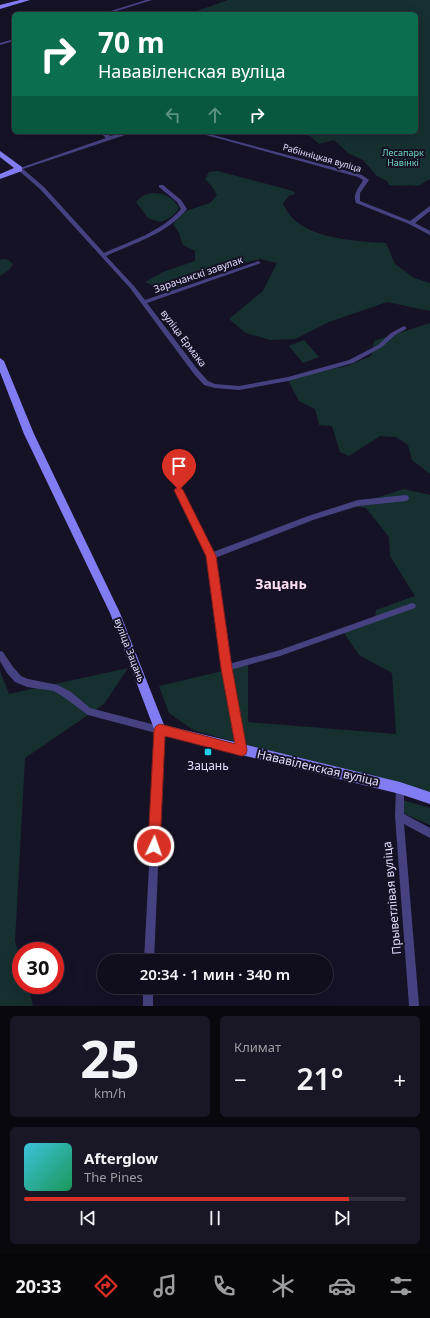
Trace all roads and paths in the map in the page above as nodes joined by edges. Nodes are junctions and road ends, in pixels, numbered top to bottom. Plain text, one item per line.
1 (27, 0) edge
2 (148, 0) edge
3 (0, 7) edge
4 (109, 12) edge
5 (12, 41) edge
6 (0, 44) edge
7 (104, 134) edge
8 (124, 134) edge
9 (204, 134) edge
10 (109, 138) junction
11 (0, 153) edge
12 (19, 169) junction
13 (0, 177) edge
14 (161, 186) dead end
15 (430, 208) edge
16 (412, 223) junction
17 (430, 233) edge
18 (103, 255) junction
19 (258, 263) dead end
20 (144, 302) junction
21 (404, 328) dead end
22 (0, 360) edge
23 (179, 490) dead end
24 (406, 498) dead end
25 (211, 556) junction
26 (412, 606) dead end
27 (0, 654) edge
28 (226, 668) junction
29 (160, 730) junction
30 (242, 750) junction
31 (400, 788) junction
32 (430, 798) edge
33 (399, 816) junction
34 (430, 833) edge
35 (149, 954) edge
36 (148, 994) edge
37 (148, 1006) edge
38 (414, 1006) edge

1 - 3 street
2 - 4 street
5 - 6 street
7 - 10 street
8 - 10 street
9 - 16 street, Рабінніцкая вуліца
10 - 12 street
11 - 12 street, вуліца Ермака
12 - 13 street
12 - 18 street, вуліца Ермака
14 - 18 street
15 - 16 street
16 - 17 street, Рабінніцкая вуліца
18 - 20 street, вуліца Ермака
19 - 20 street, Зарачанскі завулак
20 - 21 street, вуліца Ермака
22 - 29 street, вуліца Зацань
23 - 25 street
24 - 25 street
25 - 28 street
26 - 28 street
27 - 29 street
28 - 30 street
29 - 30 street, Нававіленская вуліца
29 - 35 street, вуліца Зацань
30 - 31 street, Нававіленская вуліца
31 - 32 street, Нававіленская вуліца
31 - 33 street, Прыветлівая вуліца
33 - 34 street
33 - 38 street, Прыветлівая вуліца
36 - 37 street

